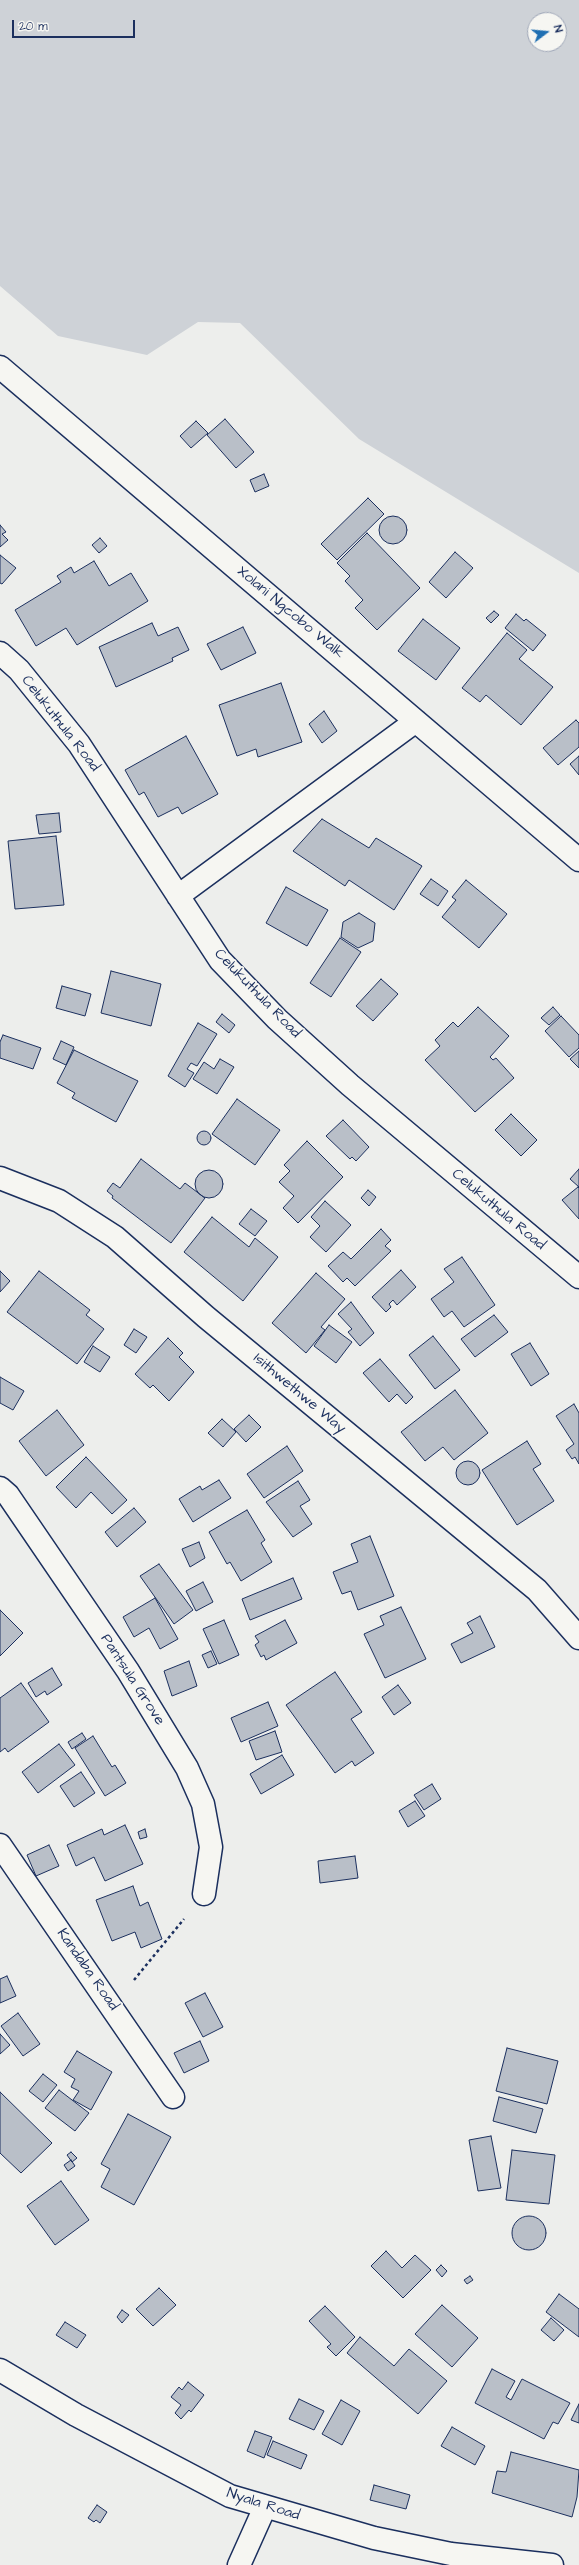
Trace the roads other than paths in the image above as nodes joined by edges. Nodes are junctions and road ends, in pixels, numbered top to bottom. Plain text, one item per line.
1 (0, 367) edge
2 (0, 652) edge
3 (416, 721) junction
4 (579, 860) edge
5 (178, 896) junction
6 (0, 1178) edge
7 (579, 1277) edge
8 (0, 1488) edge
9 (579, 1638) edge
10 (0, 1845) edge
11 (204, 1894) road end
12 (172, 2097) dead end
13 (0, 2370) edge
14 (266, 2507) junction
15 (239, 2565) edge
16 (552, 2565) edge

1 - 3 street, Xolani Ngcobo Walk
2 - 5 street, Celukuthula Road
3 - 4 street, Xolani Ngcobo Walk
3 - 5 street
5 - 7 street, Celukuthula Road
6 - 9 street, Isithwethwe Way
8 - 11 street, Pantsula Grove
10 - 12 street, Kandaba Road
13 - 14 street, Nyala Road
14 - 15 street
14 - 16 street, Nyala Road

